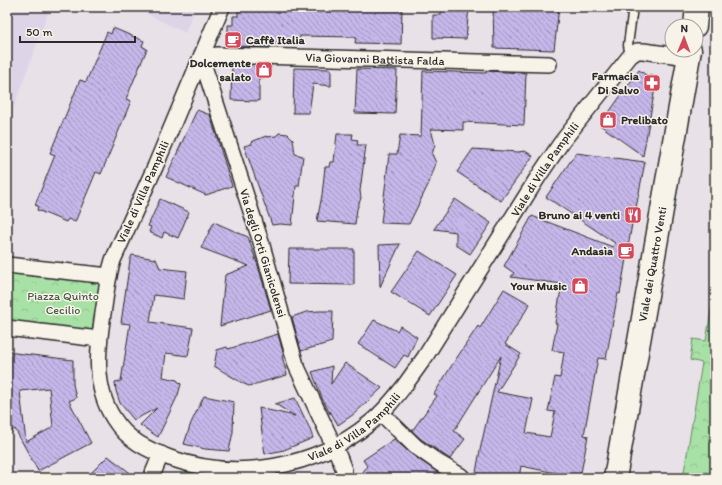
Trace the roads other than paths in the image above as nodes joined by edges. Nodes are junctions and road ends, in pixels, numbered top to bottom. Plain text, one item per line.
1 (222, 7) edge
2 (633, 7) edge
3 (697, 7) edge
4 (696, 18) edge
5 (664, 52) edge
6 (630, 56) junction
7 (201, 57) junction
8 (688, 58) edge
9 (548, 64) dead end
10 (7, 265) edge
11 (109, 276) junction
12 (7, 328) edge
13 (99, 339) junction
14 (382, 412) junction
15 (334, 445) junction
16 (161, 454) junction
17 (461, 476) dead end
18 (151, 478) edge
19 (343, 478) edge
20 (615, 478) edge

1 - 7 street, Viale di Villa Pamphili
2 - 6 lane
3 - 4 street
5 - 6 street
6 - 14 street, Viale di Villa Pamphili
7 - 9 street, Via Giovanni Battista Falda
7 - 11 street, Viale di Villa Pamphili
7 - 15 street, Via degli Orti Gianicolensi
8 - 20 street, Viale dei Quattro Venti
10 - 11 street
11 - 13 street, Viale di Villa Pamphili
12 - 13 street
13 - 16 street, Viale di Villa Pamphili
14 - 15 street, Viale di Villa Pamphili
14 - 17 street
15 - 16 street, Viale di Villa Pamphili
15 - 19 street, Via degli Orti Gianicolensi
16 - 18 street

